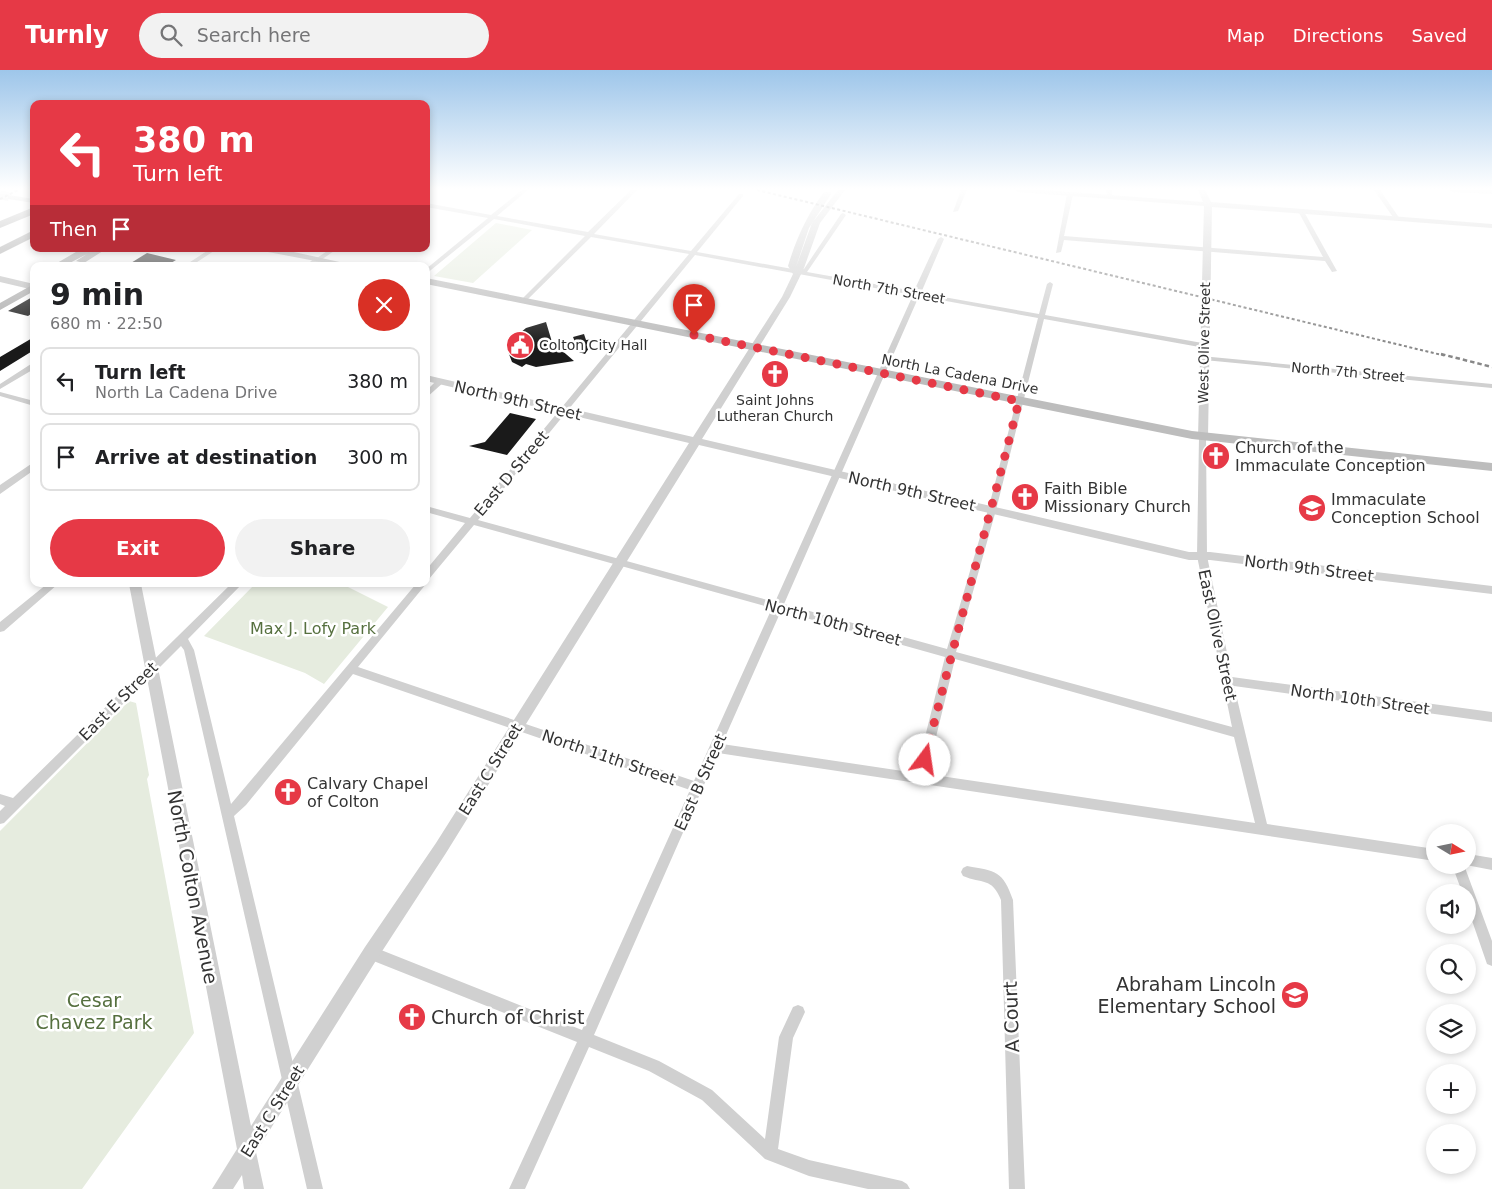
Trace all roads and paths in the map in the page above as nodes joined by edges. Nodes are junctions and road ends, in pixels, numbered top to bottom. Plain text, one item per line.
1 (17, 242) edge
2 (462, 242) edge
3 (581, 242) edge
4 (628, 242) edge
5 (702, 242) edge
6 (799, 242) edge
7 (809, 242) edge
8 (825, 242) edge
9 (940, 242) edge
10 (1060, 242) edge
11 (1112, 242) edge
12 (1206, 242) edge
13 (1318, 242) edge
14 (1206, 250) junction
15 (0, 251) edge
16 (83, 252) edge
17 (96, 252) edge
18 (209, 252) edge
19 (283, 252) edge
20 (330, 252) edge
21 (1058, 252) dead end
22 (692, 254) junction
23 (319, 259) junction
24 (1327, 259) junction
25 (64, 262) edge
26 (78, 262) edge
27 (193, 262) edge
28 (315, 262) edge
29 (334, 262) edge
30 (430, 269) edge
31 (1334, 271) dead end
32 (797, 272) junction
33 (0, 279) edge
34 (430, 282) edge
35 (1050, 284) dead end
36 (30, 286) edge
37 (917, 294) junction
38 (0, 298) edge
39 (522, 300) junction
40 (0, 307) edge
41 (1041, 317) junction
42 (635, 323) junction
43 (1205, 346) junction
44 (754, 347) junction
45 (1204, 358) junction
46 (30, 368) edge
47 (882, 374) junction
48 (430, 379) edge
49 (440, 382) junction
50 (1492, 386) edge
51 (0, 387) edge
52 (430, 392) edge
53 (0, 394) edge
54 (1019, 401) junction
55 (30, 403) edge
56 (564, 410) junction
57 (1203, 437) junction
58 (696, 441) junction
59 (1492, 467) edge
60 (30, 468) edge
61 (838, 474) junction
62 (0, 490) edge
63 (430, 510) edge
64 (992, 510) junction
65 (471, 521) junction
66 (1202, 556) junction
67 (619, 563) junction
68 (430, 572) edge
69 (49, 587) edge
70 (136, 587) edge
71 (234, 587) edge
72 (418, 587) edge
73 (1492, 590) edge
74 (778, 608) junction
75 (0, 628) edge
76 (182, 638) junction
77 (951, 653) junction
78 (150, 669) junction
79 (351, 669) junction
80 (1228, 681) junction
81 (1492, 717) edge
82 (517, 726) junction
83 (1239, 734) junction
84 (715, 748) junction
85 (920, 778) junction
86 (697, 786) junction
87 (0, 798) edge
88 (14, 804) junction
89 (227, 815) junction
90 (0, 819) edge
91 (1262, 829) junction
92 (1426, 854) edge
93 (1476, 861) edge
94 (1492, 864) edge
95 (967, 872) dead end
96 (1461, 874) edge
97 (371, 953) junction
98 (1492, 959) edge
99 (798, 1012) dead end
100 (585, 1040) junction
101 (290, 1081) junction
102 (246, 1152) junction
103 (770, 1154) junction
104 (222, 1189) edge
105 (254, 1189) edge
106 (315, 1189) edge
107 (517, 1189) edge
108 (902, 1189) edge
109 (1017, 1189) edge

1 - 15 highway
2 - 30 street
3 - 39 street
4 - 22 street, North 7th Street
5 - 22 street, East D Street
6 - 32 street
7 - 32 street, East C Street
8 - 32 street
9 - 37 street, East B Street
10 - 21 street
11 - 14 street
12 - 14 street, West Olive Street
13 - 24 street
14 - 24 street
14 - 43 street, West Olive Street
16 - 25 main road
17 - 26 main road
18 - 27 street
19 - 23 main road
20 - 23 street
22 - 32 street, North 7th Street
22 - 42 street, East D Street
23 - 28 street
23 - 29 main road
24 - 31 street
32 - 37 street, North 7th Street
32 - 44 street, East C Street
33 - 36 main road
34 - 39 main road, North La Cadena Drive
35 - 41 street
36 - 38 main road
36 - 40 main road
37 - 41 street, North 7th Street
37 - 47 street, East B Street
39 - 42 main road, North La Cadena Drive
41 - 43 street, North 7th Street
41 - 54 street
42 - 44 main road, North La Cadena Drive
42 - 56 street, East D Street
43 - 45 street, West Olive Street
44 - 47 main road, North La Cadena Drive
44 - 58 street, East C Street
45 - 50 street, North 7th Street
45 - 57 street, West Olive Street
46 - 51 street
47 - 54 main road, North La Cadena Drive
47 - 61 street, East B Street
48 - 49 street, North 9th Street
49 - 52 street
49 - 56 street, North 9th Street
53 - 55 street
54 - 57 main road, North La Cadena Drive
54 - 64 street
56 - 58 street, North 9th Street
56 - 65 street, East D Street
57 - 59 main road, North La Cadena Drive
57 - 66 street, East Olive Street
58 - 61 street, North 9th Street
58 - 67 street, East C Street
60 - 62 street
61 - 64 street, North 9th Street
61 - 74 street, East B Street
63 - 65 street, North 10th Street
64 - 66 street, North 9th Street
64 - 77 street
65 - 67 street, North 10th Street
65 - 68 street, East D Street
66 - 73 street, North 9th Street
66 - 80 street, East Olive Street
67 - 74 street, North 10th Street
67 - 82 street, East C Street
69 - 75 street
70 - 78 street, North Colton Avenue
71 - 76 street, East E Street
72 - 79 street
74 - 77 street, North 10th Street
74 - 84 street, East B Street
76 - 78 street, East E Street
76 - 89 street
77 - 83 street, North 10th Street
77 - 85 street
78 - 88 street, East E Street
78 - 102 street, North Colton Avenue
79 - 82 street, North 11th Street
79 - 89 street
80 - 81 street, North 10th Street
80 - 83 street, East Olive Street
82 - 86 street, North 11th Street
82 - 97 street, East C Street
83 - 91 street, East Olive Street
84 - 85 street
84 - 86 street, East B Street
85 - 91 street
86 - 100 street, East B Street
87 - 88 street
88 - 90 street, East E Street
89 - 101 street
91 - 92 street
93 - 94 street
95 - 109 street, A Court
96 - 98 street
97 - 100 street
97 - 101 street, East C Street
99 - 103 street
100 - 103 street
100 - 107 street, East B Street
101 - 102 street, East C Street
101 - 106 street
102 - 104 street, East C Street
102 - 105 street, North Colton Avenue
103 - 108 street

